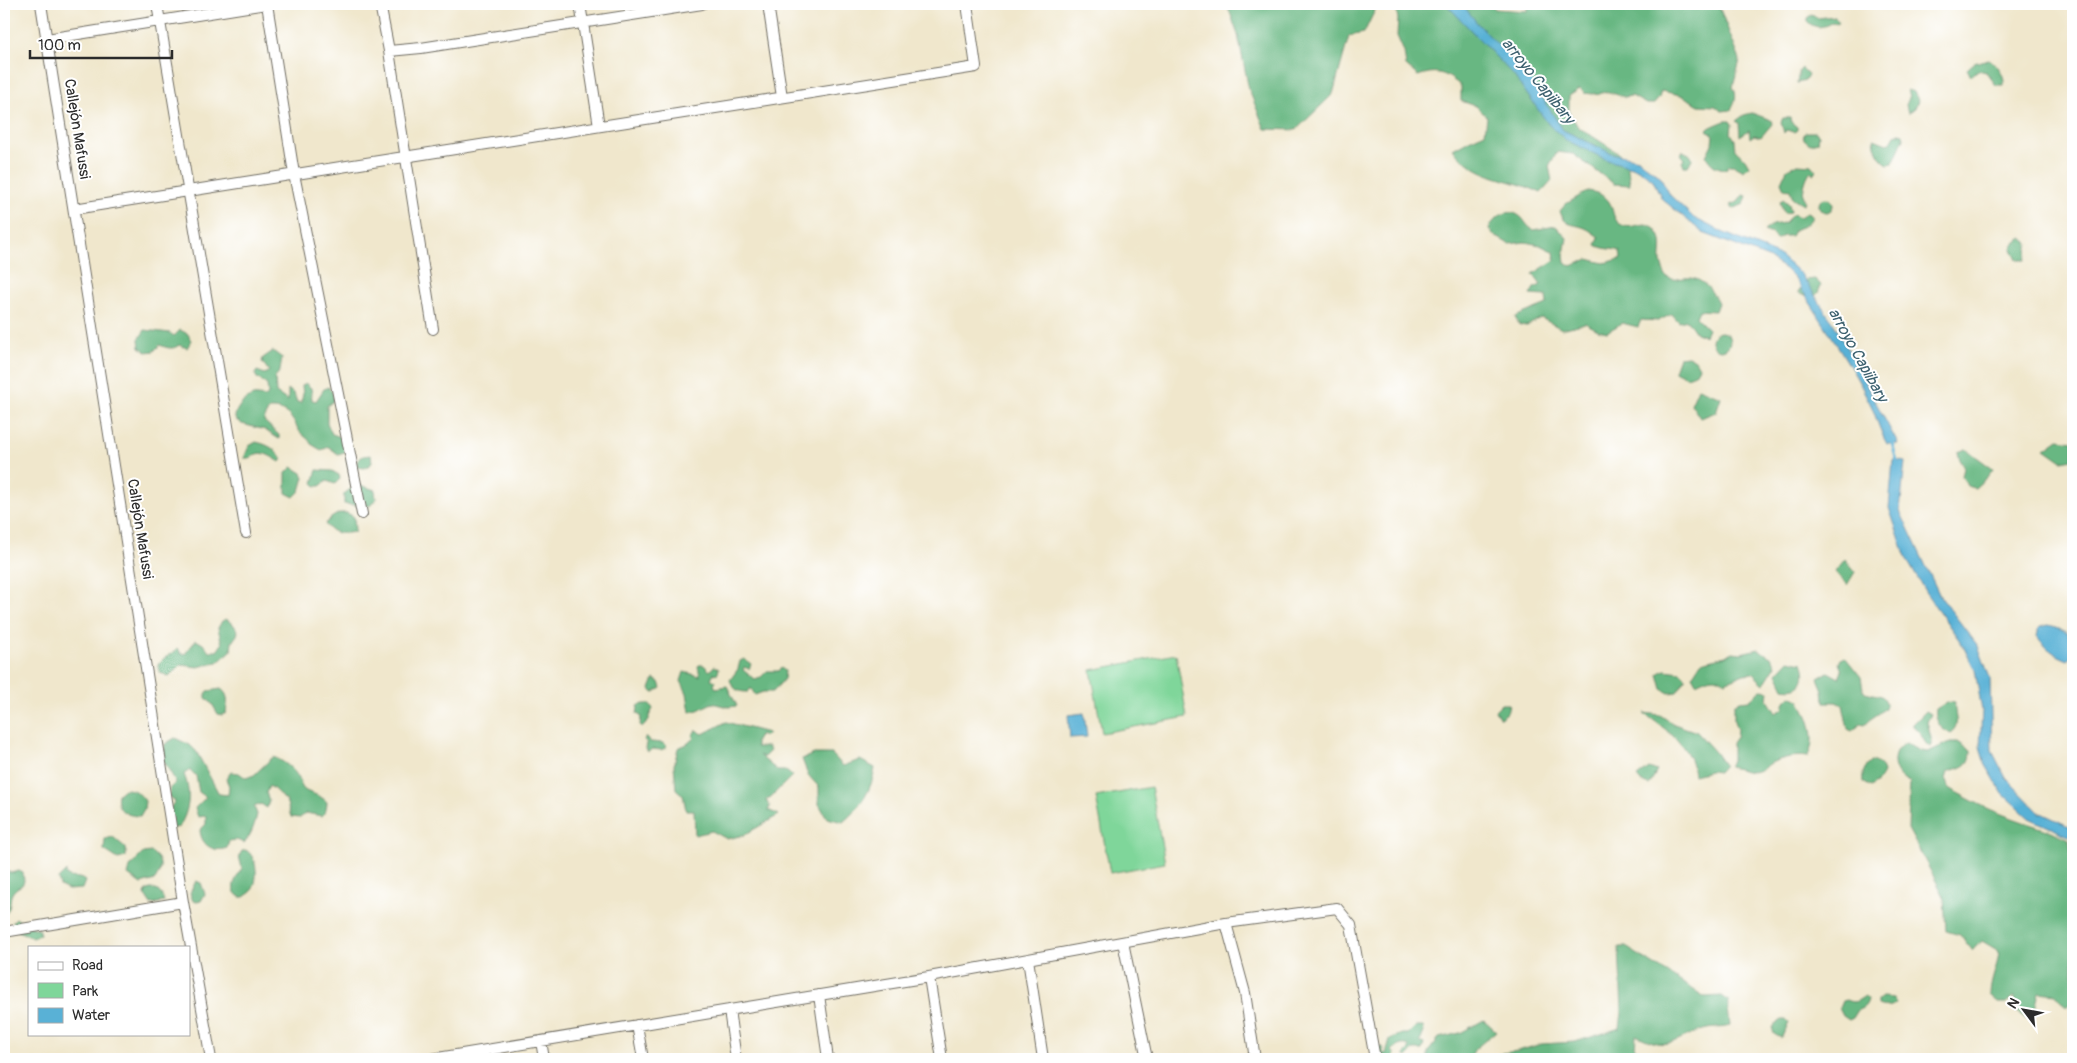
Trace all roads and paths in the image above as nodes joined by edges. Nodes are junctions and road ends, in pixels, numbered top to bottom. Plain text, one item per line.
1 (41, 4) edge
2 (156, 4) edge
3 (266, 4) edge
4 (380, 4) edge
5 (580, 4) edge
6 (702, 4) edge
7 (768, 4) edge
8 (967, 4) edge
9 (159, 21) junction
10 (584, 24) junction
11 (47, 39) junction
12 (389, 51) junction
13 (782, 97) junction
14 (599, 126) junction
15 (406, 157) junction
16 (294, 174) junction
17 (187, 191) junction
18 (74, 209) junction
19 (434, 329) dead end
20 (362, 514) dead end
21 (246, 534) dead end
22 (183, 902) junction
23 (1226, 923) junction
24 (4, 932) edge
25 (1123, 942) junction
26 (1028, 959) junction
27 (928, 977) junction
28 (818, 995) junction
29 (729, 1010) junction
30 (637, 1025) junction
31 (541, 1041) junction
32 (211, 1059) edge
33 (434, 1059) edge
34 (544, 1059) edge
35 (642, 1059) edge
36 (736, 1059) edge
37 (828, 1059) edge
38 (942, 1059) edge
39 (1043, 1059) edge
40 (1147, 1059) edge
41 (1255, 1059) edge
42 (1375, 1059) edge

1 - 11 street, Callejón Mafussi
2 - 9 street
3 - 9 street
3 - 16 street
4 - 12 street
5 - 10 street
6 - 10 street
7 - 13 street
8 - 13 street
9 - 11 street
9 - 17 street
10 - 12 street
10 - 14 street
11 - 18 street, Callejón Mafussi
12 - 15 street
13 - 14 street
14 - 15 street
15 - 16 street
15 - 19 street
16 - 17 street
16 - 20 street
17 - 18 street
17 - 21 street
18 - 22 street, Callejón Mafussi
22 - 24 street
22 - 32 street, Callejón Mafussi
23 - 25 street
23 - 41 street
23 - 42 street
25 - 26 street
25 - 40 street
26 - 27 street
26 - 39 street
27 - 28 street
27 - 38 street
28 - 29 street
28 - 37 street
29 - 30 street
29 - 36 street
30 - 31 street
30 - 35 street
31 - 33 street
31 - 34 street

